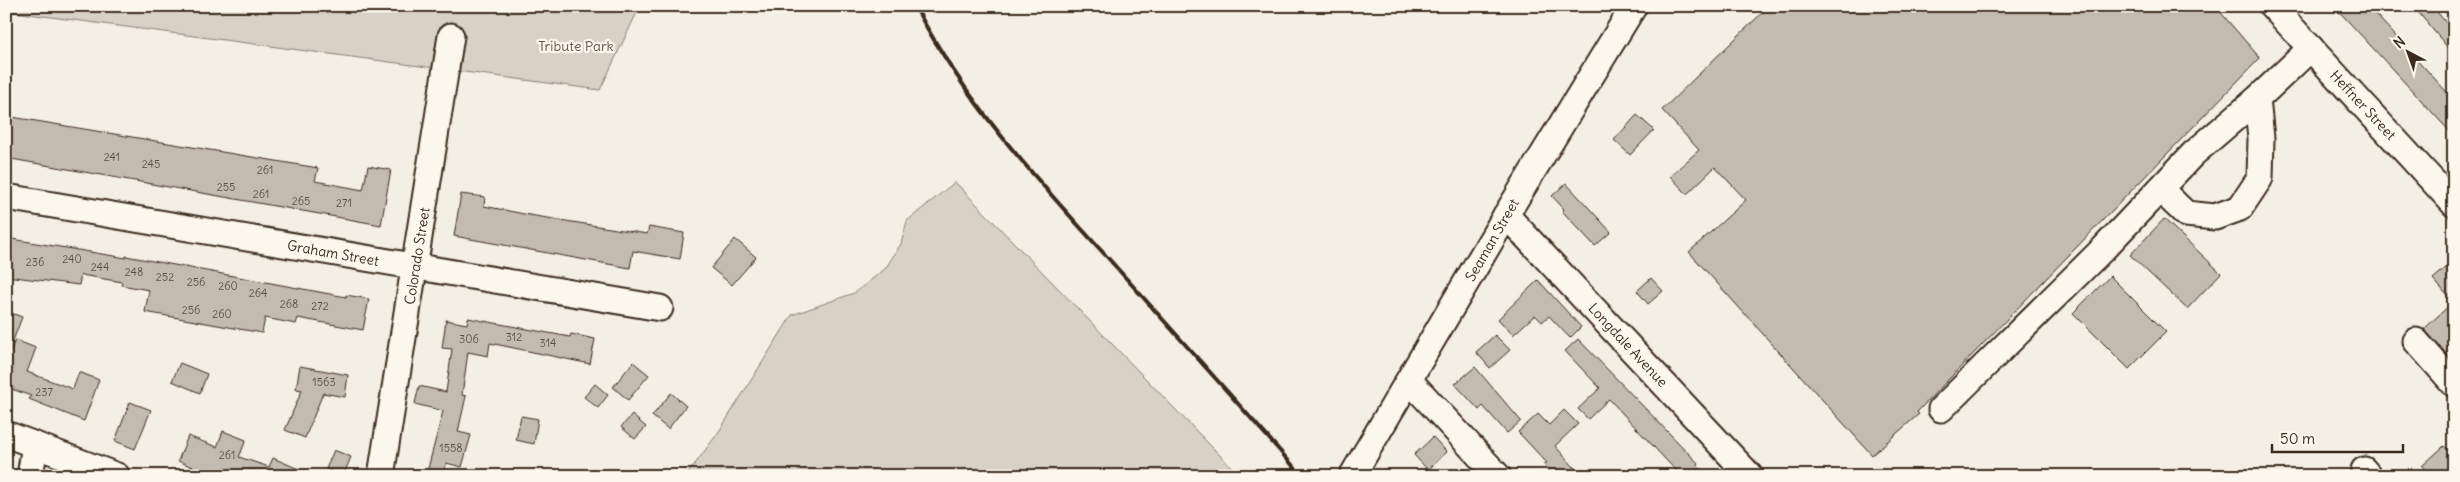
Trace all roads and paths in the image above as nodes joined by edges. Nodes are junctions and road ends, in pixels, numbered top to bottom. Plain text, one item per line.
1 (1634, 6) edge
2 (2272, 6) edge
3 (451, 36) dead end
4 (2311, 48) junction
5 (2257, 99) junction
6 (2160, 189) junction
7 (6, 197) edge
8 (2454, 204) edge
9 (1506, 215) junction
10 (416, 267) junction
11 (660, 308) dead end
12 (2416, 341) dead end
13 (1410, 381) junction
14 (2454, 384) edge
15 (1941, 408) dead end
16 (6, 434) edge
17 (35, 444) junction
18 (30, 476) edge
19 (117, 476) edge
20 (381, 476) edge
21 (1352, 476) edge
22 (1498, 476) edge
23 (1750, 476) edge

1 - 9 street, Seaman Street
2 - 4 street, Heffner Street
3 - 10 street, Colorado Street
4 - 5 street
4 - 8 street, Heffner Street
5 - 6 street
5 - 6 street
6 - 15 street
7 - 10 street, Graham Street
9 - 13 street, Seaman Street
9 - 23 street, Longdale Avenue
10 - 11 street, Graham Street
10 - 20 street, Colorado Street
12 - 14 street
13 - 21 street, Seaman Street
13 - 22 street
16 - 17 street
17 - 18 street
17 - 19 street

